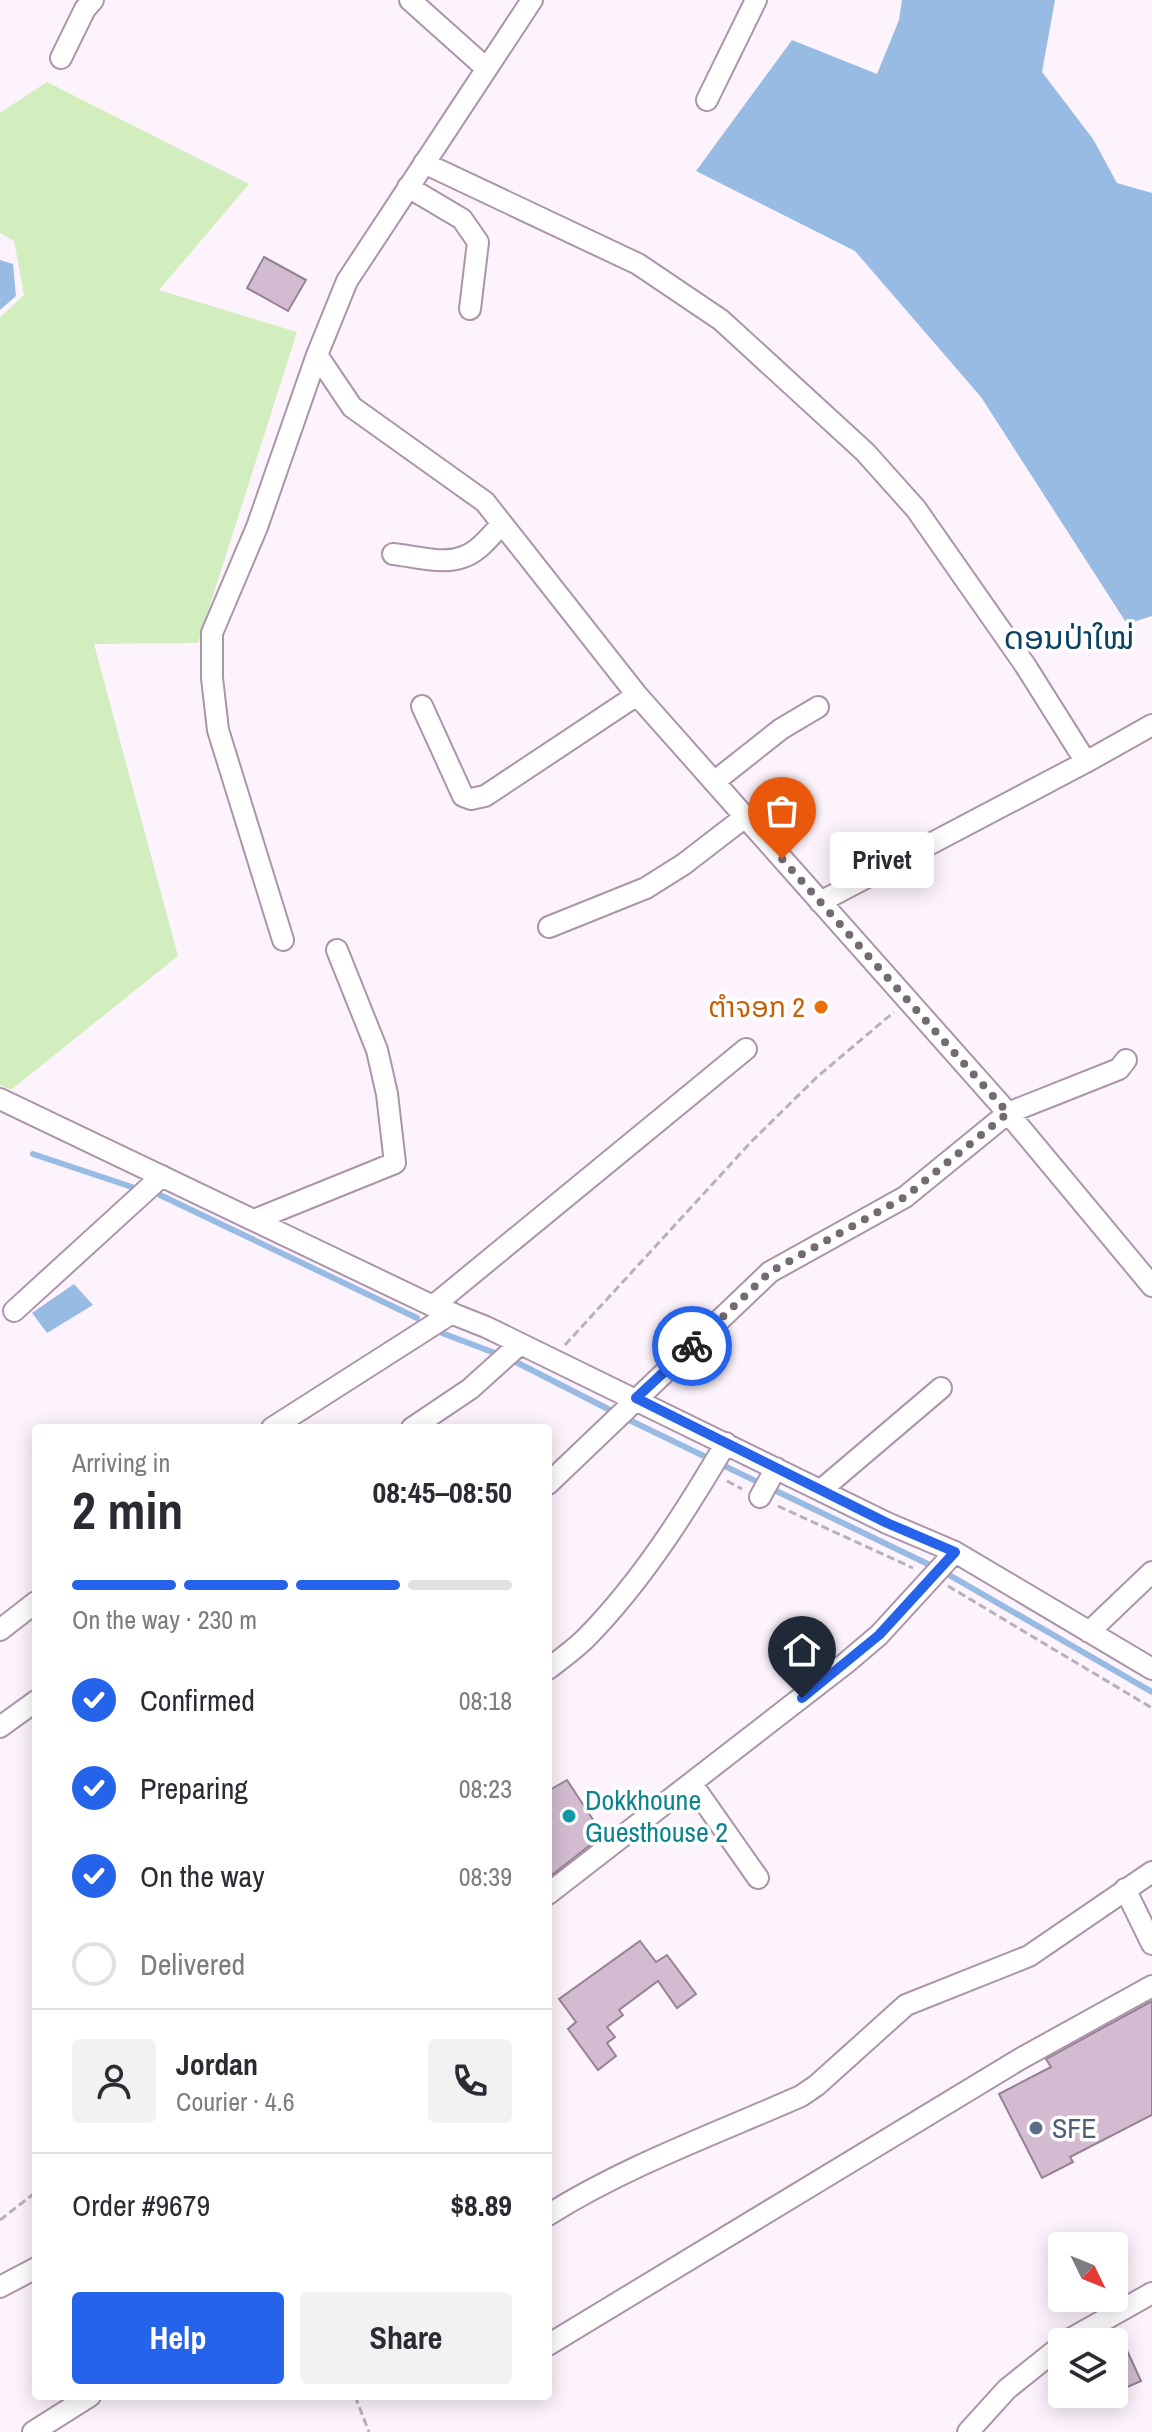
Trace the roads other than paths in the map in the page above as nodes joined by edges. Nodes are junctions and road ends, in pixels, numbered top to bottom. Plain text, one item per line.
1 (93, 0) edge
2 (410, 0) edge
3 (532, 0) edge
4 (756, 0) edge
5 (61, 58) dead end
6 (486, 68) junction
7 (707, 100) dead end
8 (424, 163) junction
9 (408, 187) junction
10 (470, 309) dead end
11 (317, 355) junction
12 (502, 524) junction
13 (393, 554) dead end
14 (637, 695) junction
15 (422, 706) dead end
16 (818, 707) dead end
17 (1152, 725) edge
18 (1086, 762) junction
19 (714, 782) junction
20 (745, 817) junction
21 (820, 902) junction
22 (549, 927) dead end
23 (283, 940) dead end
24 (337, 950) dead end
25 (746, 1049) dead end
26 (1126, 1060) dead end
27 (0, 1099) edge
28 (1008, 1113) junction
29 (162, 1176) junction
30 (254, 1220) junction
31 (1152, 1286) edge
32 (433, 1306) junction
33 (14, 1311) dead end
34 (452, 1313) junction
35 (516, 1348) junction
36 (941, 1388) dead end
37 (636, 1398) junction
38 (278, 1424) edge
39 (418, 1424) edge
40 (720, 1453) junction
41 (552, 1480) edge
42 (821, 1490) junction
43 (946, 1563) junction
44 (1152, 1572) edge
45 (32, 1605) edge
46 (0, 1630) edge
47 (1089, 1632) junction
48 (552, 1666) edge
49 (1152, 1669) edge
50 (32, 1704) edge
51 (0, 1727) edge
52 (692, 1784) junction
53 (1152, 1872) edge
54 (758, 1878) dead end
55 (1125, 1889) junction
56 (552, 1891) edge
57 (1152, 1944) edge
58 (1152, 1986) edge
59 (552, 2213) edge
60 (32, 2270) edge
61 (0, 2287) edge
62 (1152, 2293) edge
63 (1090, 2328) edge
64 (552, 2343) edge
65 (1048, 2356) edge
66 (84, 2400) edge
67 (33, 2432) edge
68 (968, 2432) edge

1 - 5 street
2 - 6 street
3 - 6 street
4 - 7 street
6 - 8 street
8 - 9 street
8 - 18 street
9 - 10 street
9 - 11 street
11 - 12 street
11 - 23 street
12 - 13 street
12 - 14 street
14 - 15 street
14 - 19 street
16 - 19 street
17 - 18 street
18 - 21 street
19 - 20 street
20 - 21 street
20 - 22 street
21 - 28 street
24 - 30 street
25 - 32 street
26 - 28 street
27 - 29 street
28 - 31 street
28 - 37 street
29 - 30 street
29 - 33 street
30 - 32 street
32 - 34 street
34 - 35 street
34 - 38 street
35 - 37 street
35 - 39 street
36 - 42 street
37 - 40 street
37 - 41 street
40 - 42 street
40 - 48 street
42 - 43 street
43 - 47 street
43 - 52 street
44 - 47 street
45 - 46 street
47 - 49 street
50 - 51 street
52 - 54 street
52 - 56 street
53 - 55 street
55 - 57 street
55 - 59 street
58 - 64 street
60 - 61 street
62 - 63 street
65 - 68 street
66 - 67 street

